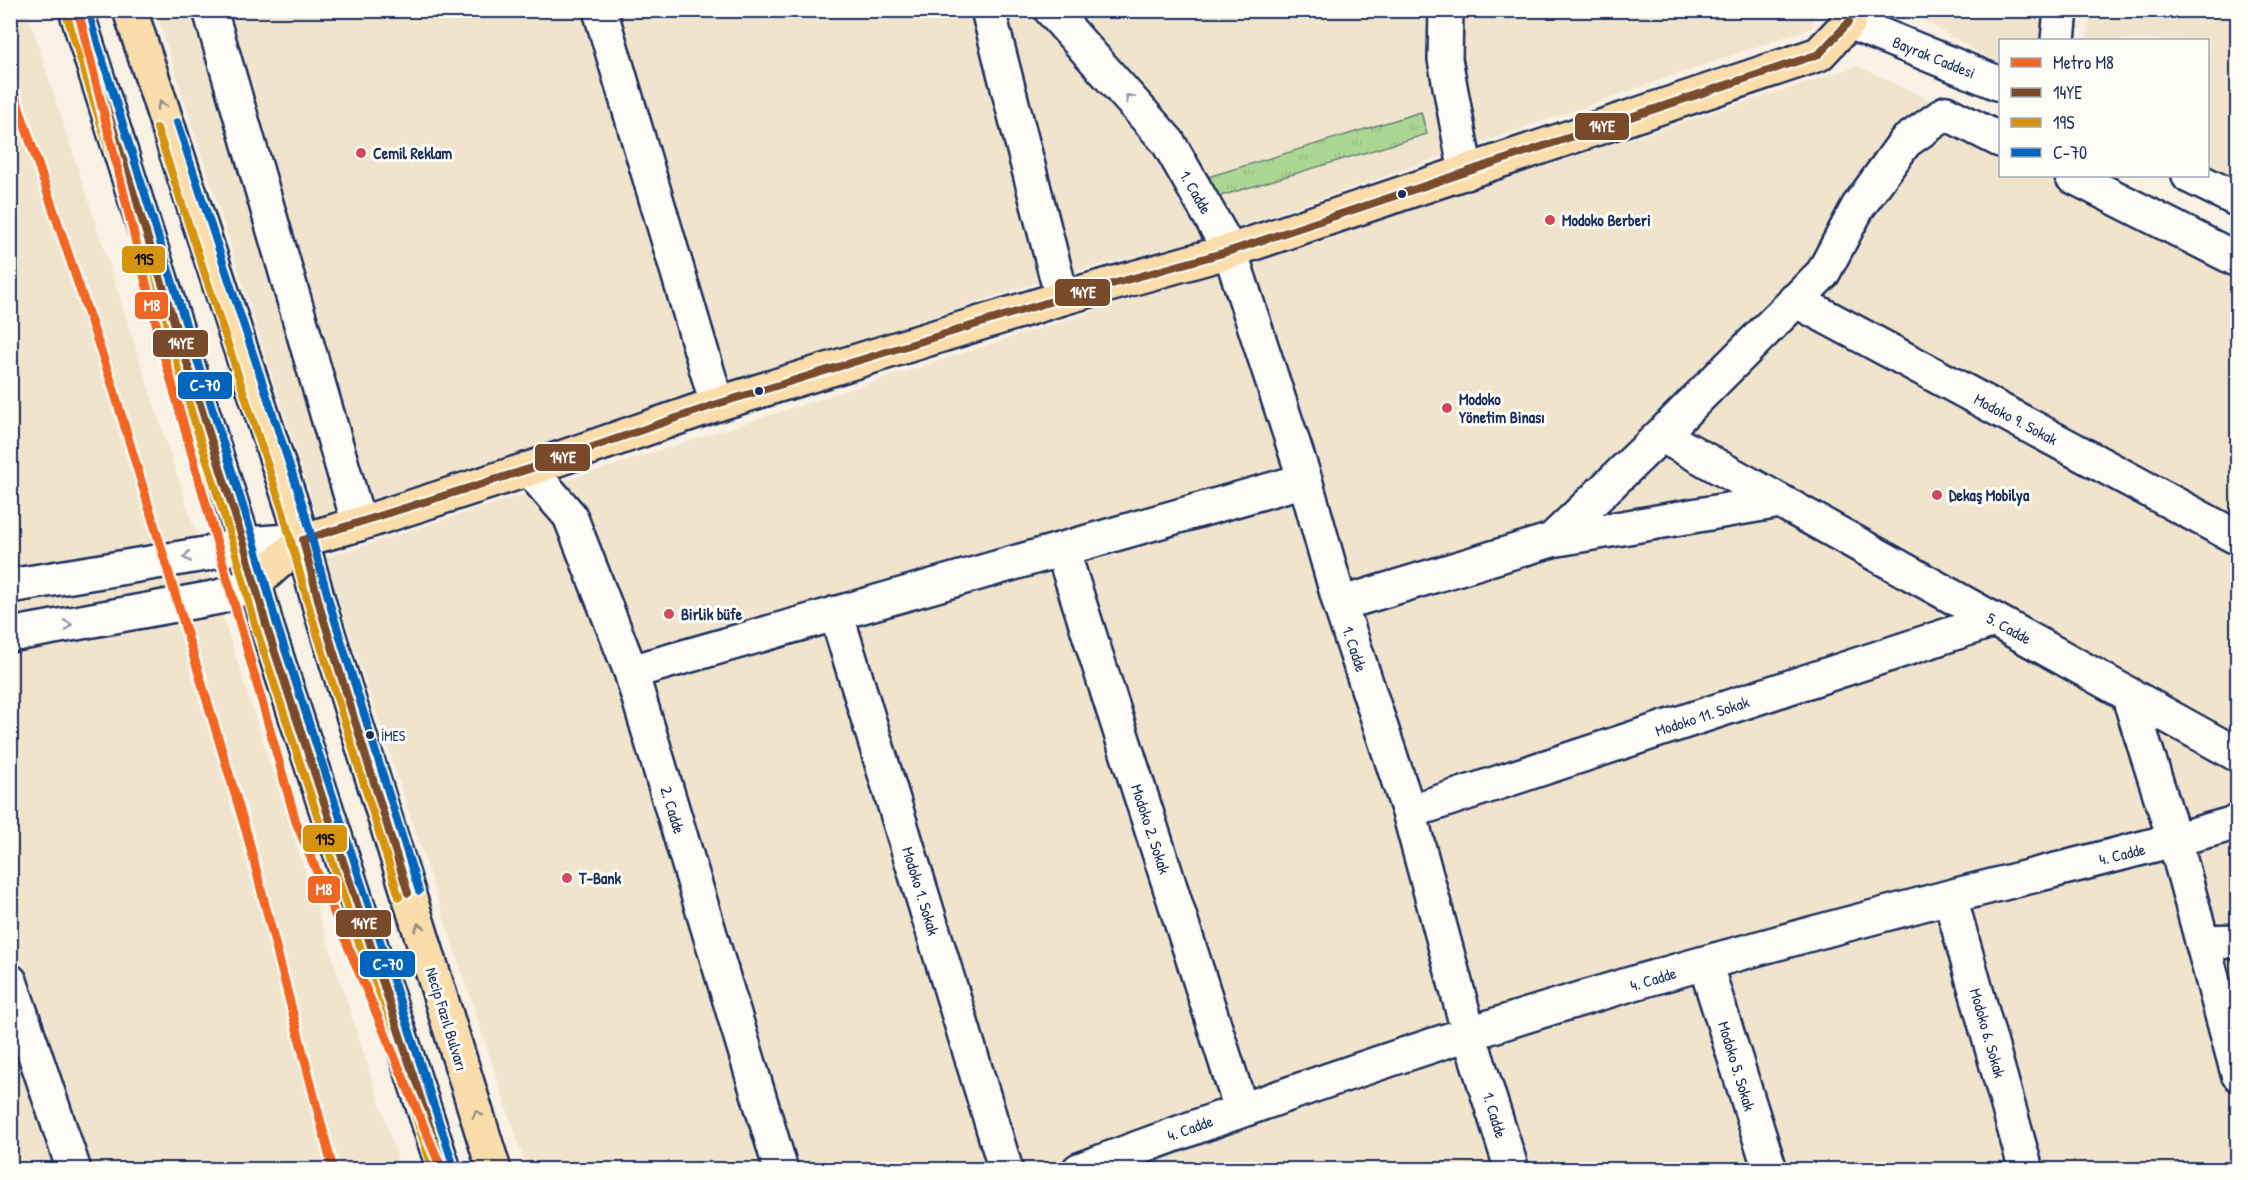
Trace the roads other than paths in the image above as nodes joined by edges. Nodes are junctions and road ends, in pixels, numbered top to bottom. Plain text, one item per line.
1 (76, 10) edge
2 (130, 10) edge
3 (210, 10) edge
4 (600, 10) edge
5 (988, 10) edge
6 (1051, 10) edge
7 (1446, 10) edge
8 (2061, 10) edge
9 (1849, 16) edge
10 (2058, 39) edge
11 (1999, 83) edge
12 (1999, 139) edge
13 (1466, 173) junction
14 (2074, 177) edge
15 (2191, 177) edge
16 (2238, 200) edge
17 (1230, 251) junction
18 (2238, 260) edge
19 (1062, 298) junction
20 (1795, 300) junction
21 (717, 404) junction
22 (1661, 435) junction
23 (529, 469) junction
24 (1305, 480) junction
25 (1780, 501) junction
26 (359, 524) junction
27 (2238, 538) edge
28 (303, 540) junction
29 (1552, 540) junction
30 (244, 544) junction
31 (1062, 549) junction
32 (255, 583) junction
33 (10, 586) edge
34 (1340, 604) junction
35 (836, 614) junction
36 (1995, 620) junction
37 (10, 635) edge
38 (632, 672) junction
39 (2128, 694) junction
40 (2238, 755) edge
41 (1409, 812) junction
42 (2238, 822) edge
43 (2175, 841) junction
44 (1950, 897) junction
45 (2238, 940) edge
46 (2202, 942) junction
47 (1705, 963) junction
48 (10, 981) edge
49 (1469, 1034) junction
50 (2238, 1074) edge
51 (1241, 1109) junction
52 (74, 1170) edge
53 (444, 1170) edge
54 (494, 1170) edge
55 (781, 1170) edge
56 (1006, 1170) edge
57 (1079, 1170) edge
58 (1512, 1170) edge
59 (1770, 1170) edge
60 (2026, 1170) edge

1 - 30 main road
28 -> 2 main road, Necip Fazıl Bulvarı
3 - 26 street
4 - 21 street
5 - 19 street
17 -> 6 street, 1. Cadde
7 - 13 street
8 - 10 street
9 - 11 street, Bayrak Caddesi
9 - 13 main road, Bayrak Caddesi
12 - 20 street
13 - 17 main road, Bayrak Caddesi
14 - 18 street
15 - 16 street
17 - 19 main road, Bayrak Caddesi
17 - 24 street, 1. Cadde
19 - 21 main road, Bayrak Caddesi
20 - 22 street
20 - 27 street, Modoko 9. Sokak
21 - 23 main road, Bayrak Caddesi
22 - 25 street, 5. Cadde
22 - 29 street
23 - 26 main road, Bayrak Caddesi
23 - 38 street, 2. Cadde
24 - 31 street
24 - 34 street, 1. Cadde
25 - 29 street
25 - 36 street, 5. Cadde
26 - 28 main road, Bayrak Caddesi
28 - 30 street
28 - 32 main road
54 -> 28 main road, Necip Fazıl Bulvarı
29 - 34 street
30 - 32 main road
30 -> 33 street
31 - 35 street
31 - 51 street, Modoko 2. Sokak
37 -> 32 street
32 - 53 main road
34 - 41 street, 1. Cadde
35 - 38 street
35 - 56 street, Modoko 1. Sokak
36 - 39 street, 5. Cadde
36 - 41 street, Modoko 11. Sokak
38 - 55 street, 2. Cadde
39 - 40 street, 5. Cadde
39 - 43 street
41 - 49 street, 1. Cadde
42 - 43 street, 4. Cadde
43 - 44 street, 4. Cadde
43 - 46 street
44 - 47 street, 4. Cadde
44 - 60 street, Modoko 6. Sokak
45 - 46 street
46 - 50 street
47 - 49 street, 4. Cadde
47 - 59 street, Modoko 5. Sokak
48 - 52 street
49 - 51 street, 4. Cadde
49 - 58 street, 1. Cadde
51 - 57 street, 4. Cadde

